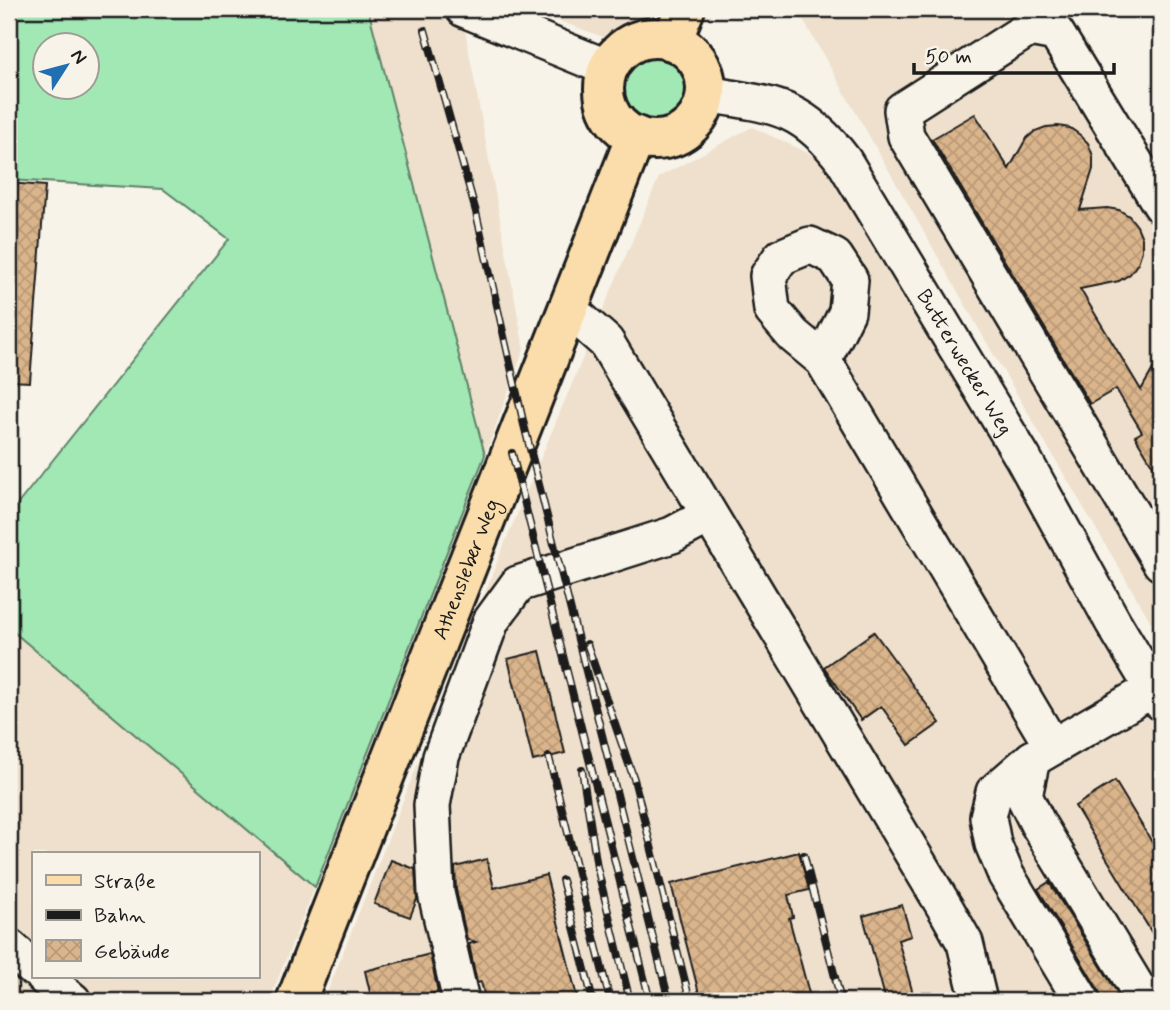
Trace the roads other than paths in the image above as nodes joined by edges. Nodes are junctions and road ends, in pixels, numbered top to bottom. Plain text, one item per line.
1 (464, 9) edge
2 (679, 25) edge
3 (608, 68) junction
4 (706, 94) junction
5 (636, 136) junction
6 (1161, 205) edge
7 (566, 315) junction
8 (823, 360) dead end
9 (708, 516) junction
10 (1161, 563) edge
11 (1157, 696) edge
12 (1042, 752) junction
13 (9, 947) edge
14 (32, 969) edge
15 (296, 1001) edge
16 (461, 1001) edge
17 (979, 1001) edge
18 (1082, 1001) edge
19 (1145, 1001) edge

1 - 3 street
2 - 3 main road
2 - 4 main road
3 - 5 main road
4 - 5 main road
4 - 11 street, Butterwecker Weg
5 - 7 main road, Athensleber Weg
6 - 10 street
7 - 9 street
7 - 15 main road, Athensleber Weg
8 - 12 street
9 - 16 street
9 - 17 street
11 - 12 street
12 - 18 street
12 - 19 street
13 - 14 street

